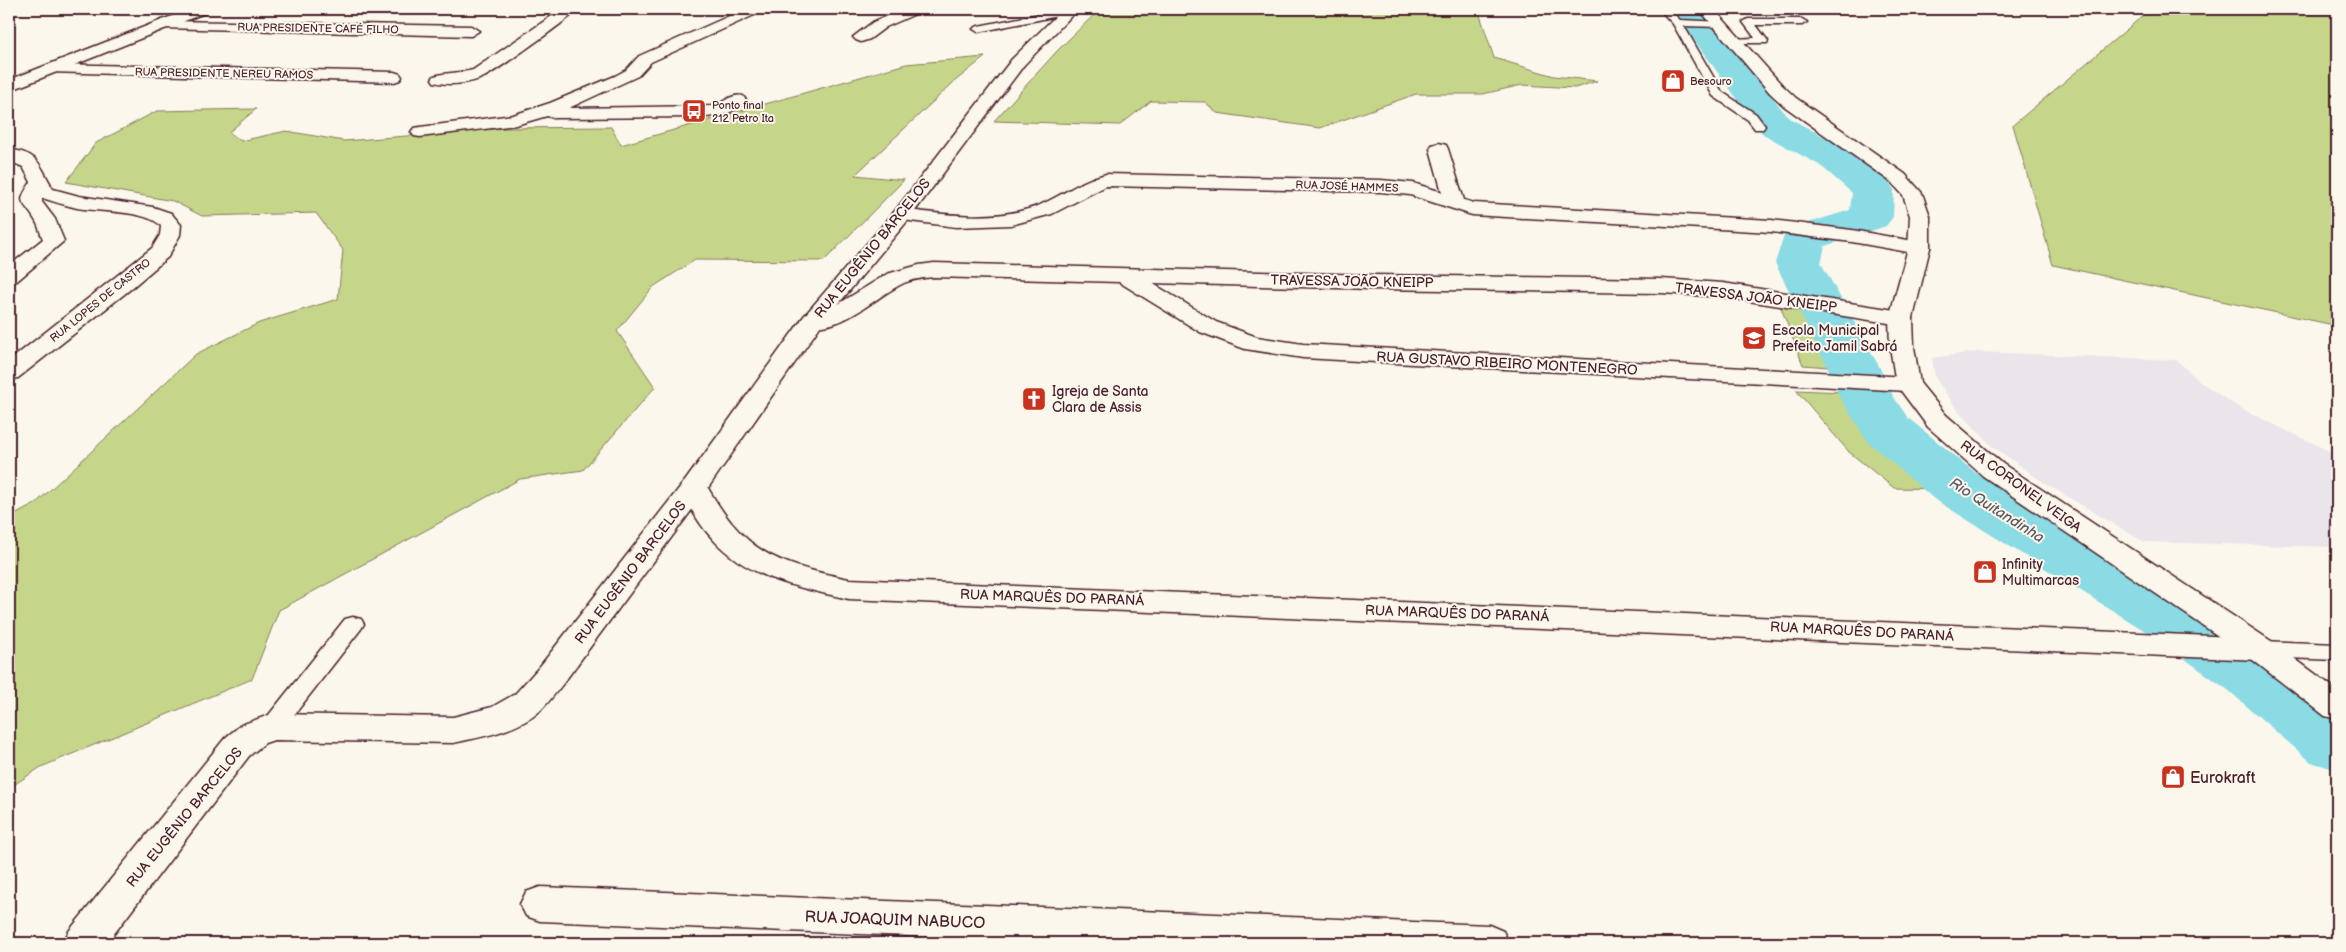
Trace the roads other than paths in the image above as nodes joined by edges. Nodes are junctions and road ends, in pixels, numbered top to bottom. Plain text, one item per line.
1 (202, 9) edge
2 (571, 9) edge
3 (756, 9) edge
4 (915, 9) edge
5 (1664, 9) edge
6 (1070, 10) edge
7 (1802, 22) dead end
8 (1677, 23) junction
9 (165, 25) junction
10 (1721, 25) edge
11 (978, 29) dead end
12 (471, 31) dead end
13 (861, 37) dead end
14 (55, 69) junction
15 (478, 74) junction
16 (394, 77) dead end
17 (440, 79) dead end
18 (9, 86) edge
19 (461, 92) dead end
20 (737, 100) dead end
21 (1765, 113) dead end
22 (539, 114) junction
23 (1746, 114) junction
24 (1759, 126) dead end
25 (420, 132) dead end
26 (1439, 149) dead end
27 (9, 155) edge
28 (40, 183) junction
29 (1455, 204) junction
30 (902, 215) junction
31 (1918, 248) junction
32 (1124, 275) junction
33 (9, 276) edge
34 (1901, 318) junction
35 (813, 320) junction
36 (9, 373) edge
37 (1908, 384) junction
38 (694, 488) junction
39 (353, 624) dead end
40 (2260, 649) junction
41 (2337, 652) edge
42 (2337, 707) edge
43 (272, 727) junction
44 (540, 904) dead end
45 (84, 943) edge
46 (1489, 943) edge

1 - 9 street
2 - 15 street
3 - 22 street
4 - 13 street
5 - 8 lane
6 - 11 lane
6 - 30 street, RUA EUGÊNIO BARCELOS
7 - 10 lane
8 - 10 lane
8 - 23 lane
9 - 12 street, RUA PRESIDENTE CAFÉ FILHO
9 - 14 street
10 - 31 street, RUA CORONEL VEIGA
14 - 16 street, RUA PRESIDENTE NEREU RAMOS
14 - 18 street
15 - 17 street
15 - 19 street
20 - 22 street
21 - 23 lane
22 - 25 street
23 - 24 lane
26 - 29 street
27 - 28 street, RUA LOPES DE CASTRO
28 - 33 street
28 - 36 street, RUA LOPES DE CASTRO
29 - 30 street, RUA JOSÉ HAMMES
29 - 31 street, RUA JOSÉ HAMMES
30 - 35 street, RUA EUGÊNIO BARCELOS
31 - 34 street, RUA CORONEL VEIGA
32 - 34 street, TRAVESSA JOÃO KNEIPP
32 - 35 street, TRAVESSA JOÃO KNEIPP
32 - 37 street, RUA GUSTAVO RIBEIRO MONTENEGRO
34 - 37 street, RUA CORONEL VEIGA
35 - 38 street, RUA EUGÊNIO BARCELOS
37 - 40 street, RUA CORONEL VEIGA
38 - 40 street, RUA MARQUÊS DO PARANÁ
38 - 43 street, RUA EUGÊNIO BARCELOS
39 - 43 lane
40 - 41 lane
40 - 42 street, RUA CORONEL VEIGA
43 - 45 street, RUA EUGÊNIO BARCELOS
44 - 46 street, RUA JOAQUIM NABUCO

